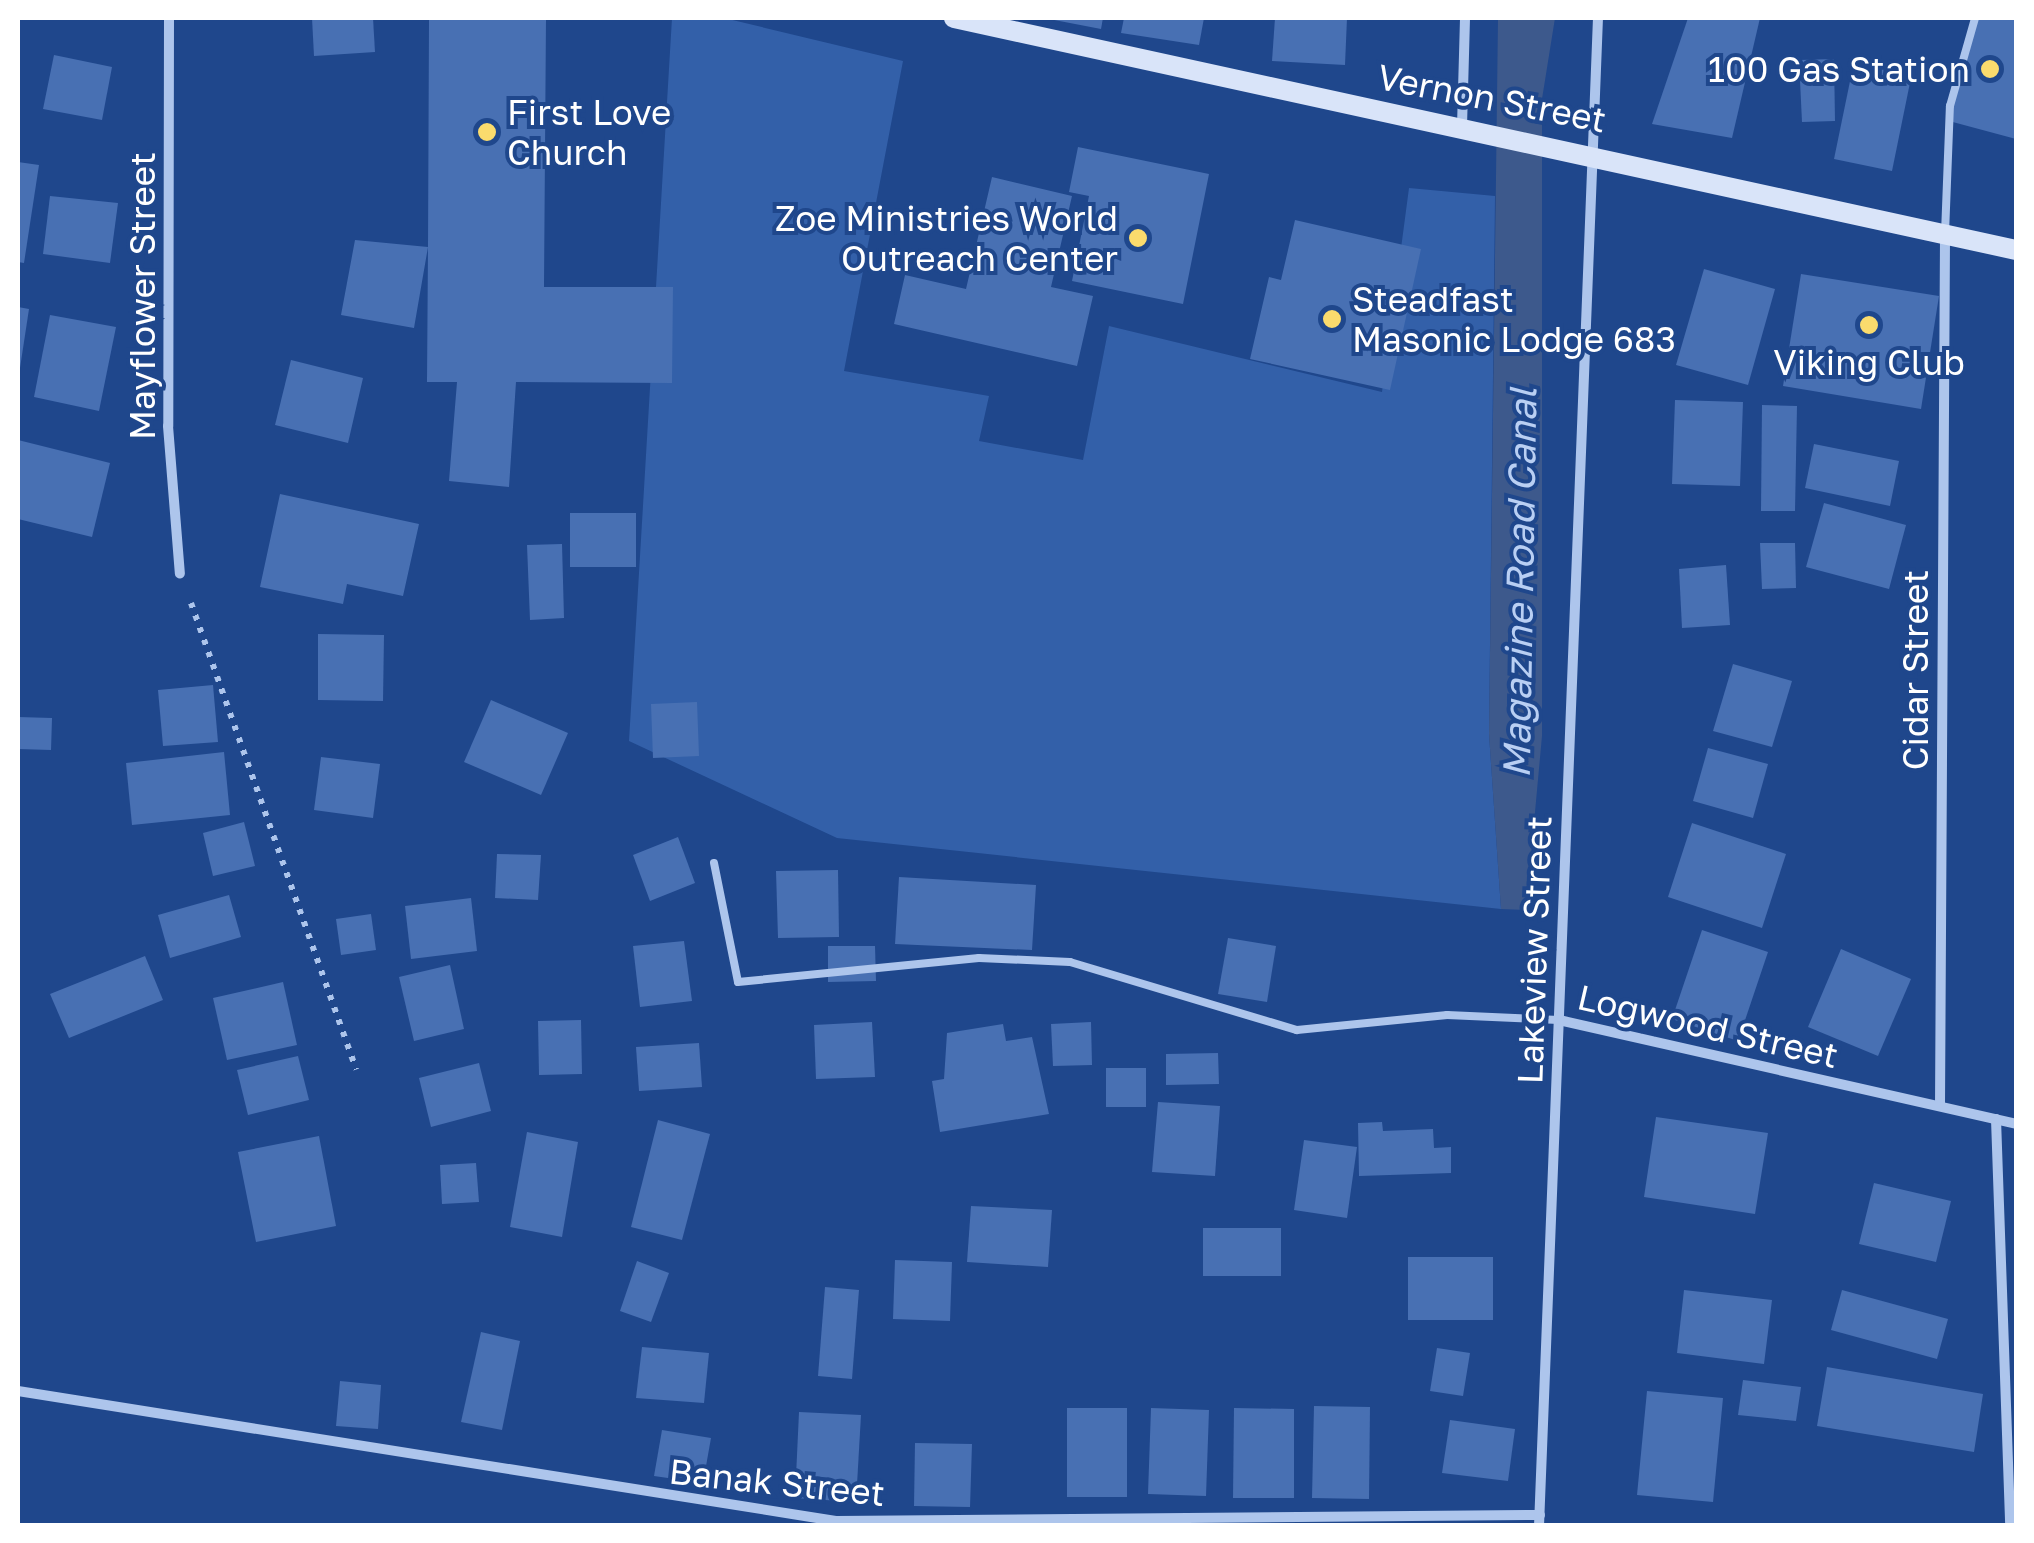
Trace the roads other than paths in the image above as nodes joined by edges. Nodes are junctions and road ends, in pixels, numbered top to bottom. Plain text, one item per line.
1 (169, 18) edge
2 (954, 18) edge
3 (1465, 18) edge
4 (1598, 18) edge
5 (1975, 18) edge
6 (1462, 126) junction
7 (1595, 151) junction
8 (1946, 235) junction
9 (2016, 250) edge
10 (180, 574) road end
11 (714, 863) dead end
12 (1559, 1020) junction
13 (1940, 1106) junction
14 (1996, 1119) junction
15 (2016, 1124) edge
16 (18, 1391) edge
17 (1540, 1520) edge
18 (2010, 1526) edge

1 - 10 street, Mayflower Street
2 - 6 main road, Vernon Street
3 - 6 street
4 - 7 street, Lakeview Street
5 - 8 lane
6 - 7 main road, Vernon Street
7 - 8 main road, Vernon Street
7 - 12 street, Lakeview Street
8 - 9 main road, Vernon Street
8 - 13 street, Cidar Street
11 - 12 lane, Logwood Street
12 - 13 street, Logwood Street
12 - 17 street, Lakeview Street
13 - 14 street, Logwood Street
14 - 15 street, Logwood Street
14 - 18 street
16 - 17 street, Banak Street

